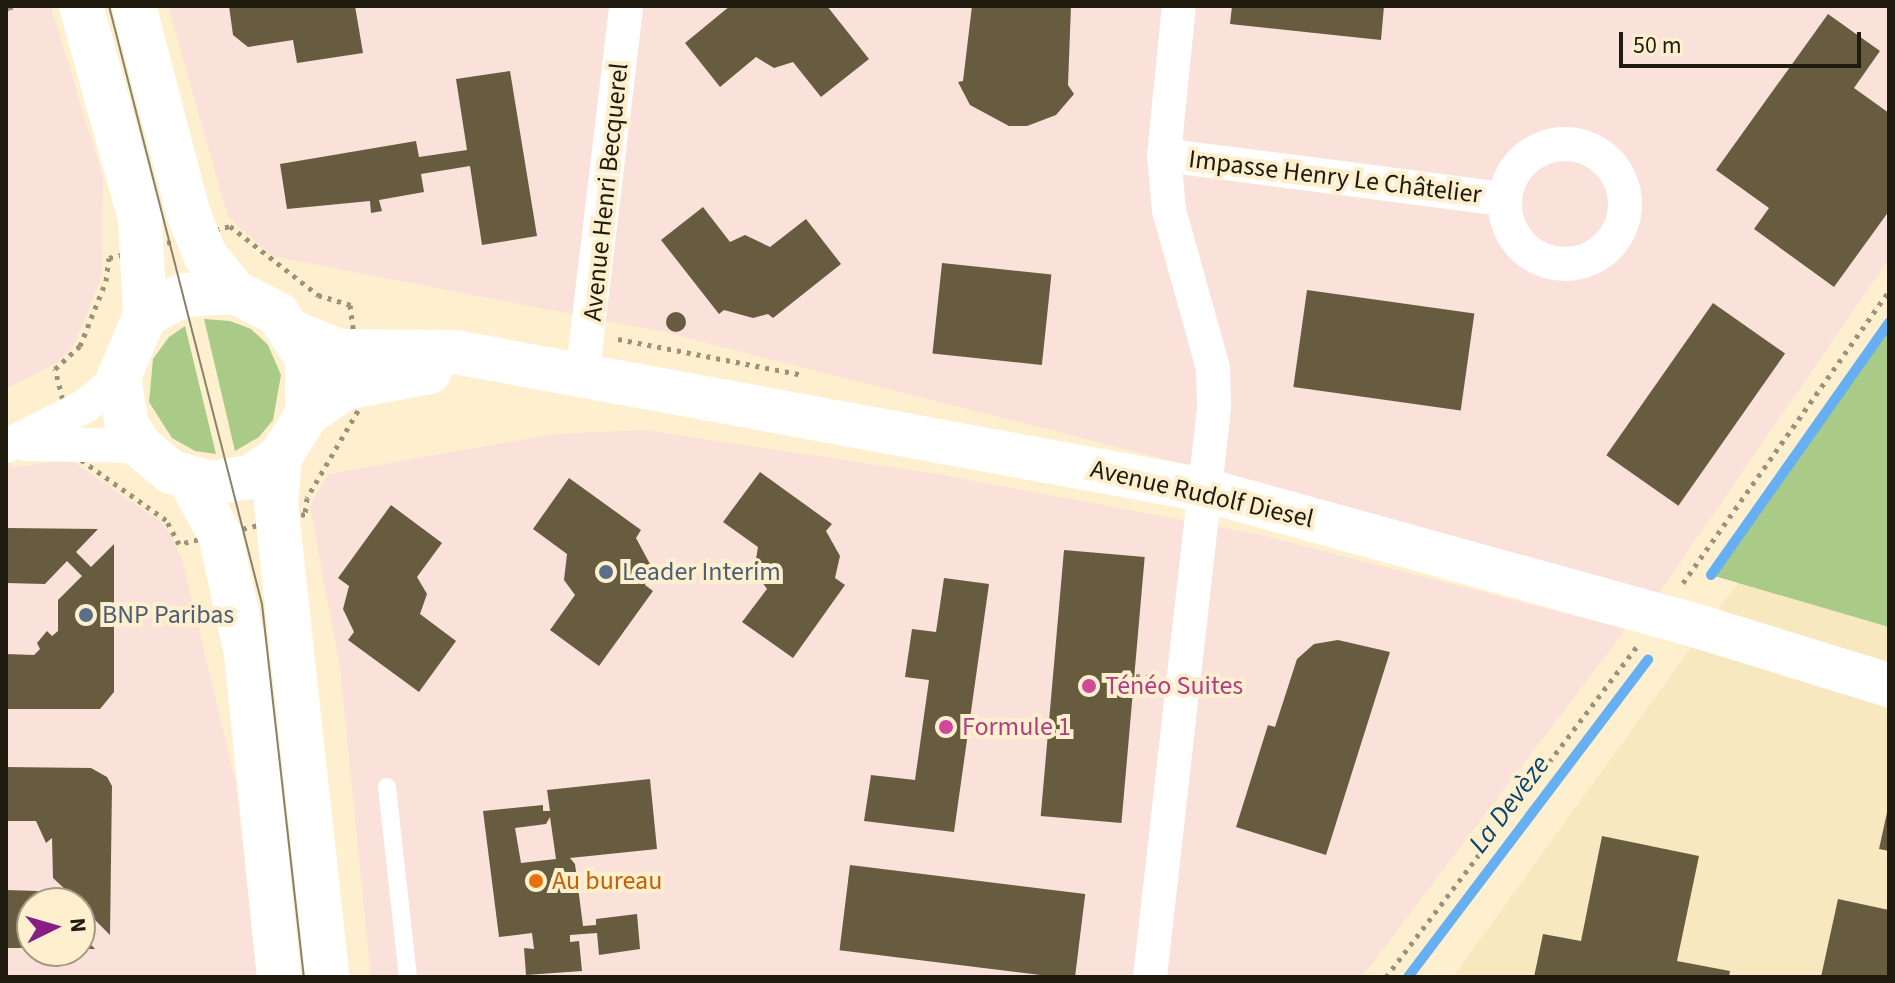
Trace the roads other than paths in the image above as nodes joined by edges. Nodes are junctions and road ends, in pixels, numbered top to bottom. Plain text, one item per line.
1 (81, 6) edge
2 (134, 6) edge
3 (626, 6) edge
4 (1179, 6) edge
5 (1164, 155) junction
6 (1505, 199) dead end
7 (235, 292) junction
8 (145, 315) junction
9 (295, 333) junction
10 (358, 367) junction
11 (119, 377) junction
12 (582, 377) junction
13 (307, 414) junction
14 (70, 429) junction
15 (7, 445) edge
16 (140, 446) junction
17 (280, 457) junction
18 (190, 480) junction
19 (1205, 490) junction
20 (1889, 685) edge
21 (387, 787) dead end
22 (279, 977) edge
23 (327, 977) edge
24 (408, 977) edge
25 (1150, 977) edge

1 - 8 street
2 - 7 street
3 - 12 street, Avenue Henri Becquerel
4 - 5 street
5 - 6 street, Impasse Henry Le Châtelier
5 - 19 street
7 - 8 street
7 - 9 street
8 - 11 street
9 - 10 street, Avenue Rudolf Diesel
9 - 13 street
10 - 12 street, Avenue Rudolf Diesel
10 - 13 street, Avenue Rudolf Diesel
11 - 14 street
11 - 16 street
12 - 19 street, Avenue Rudolf Diesel
13 - 17 street
14 - 15 street
14 - 16 street
16 - 18 street
17 - 18 street
17 - 23 street
18 - 22 street
19 - 20 street, Avenue Rudolf Diesel
19 - 25 street
21 - 24 lane

